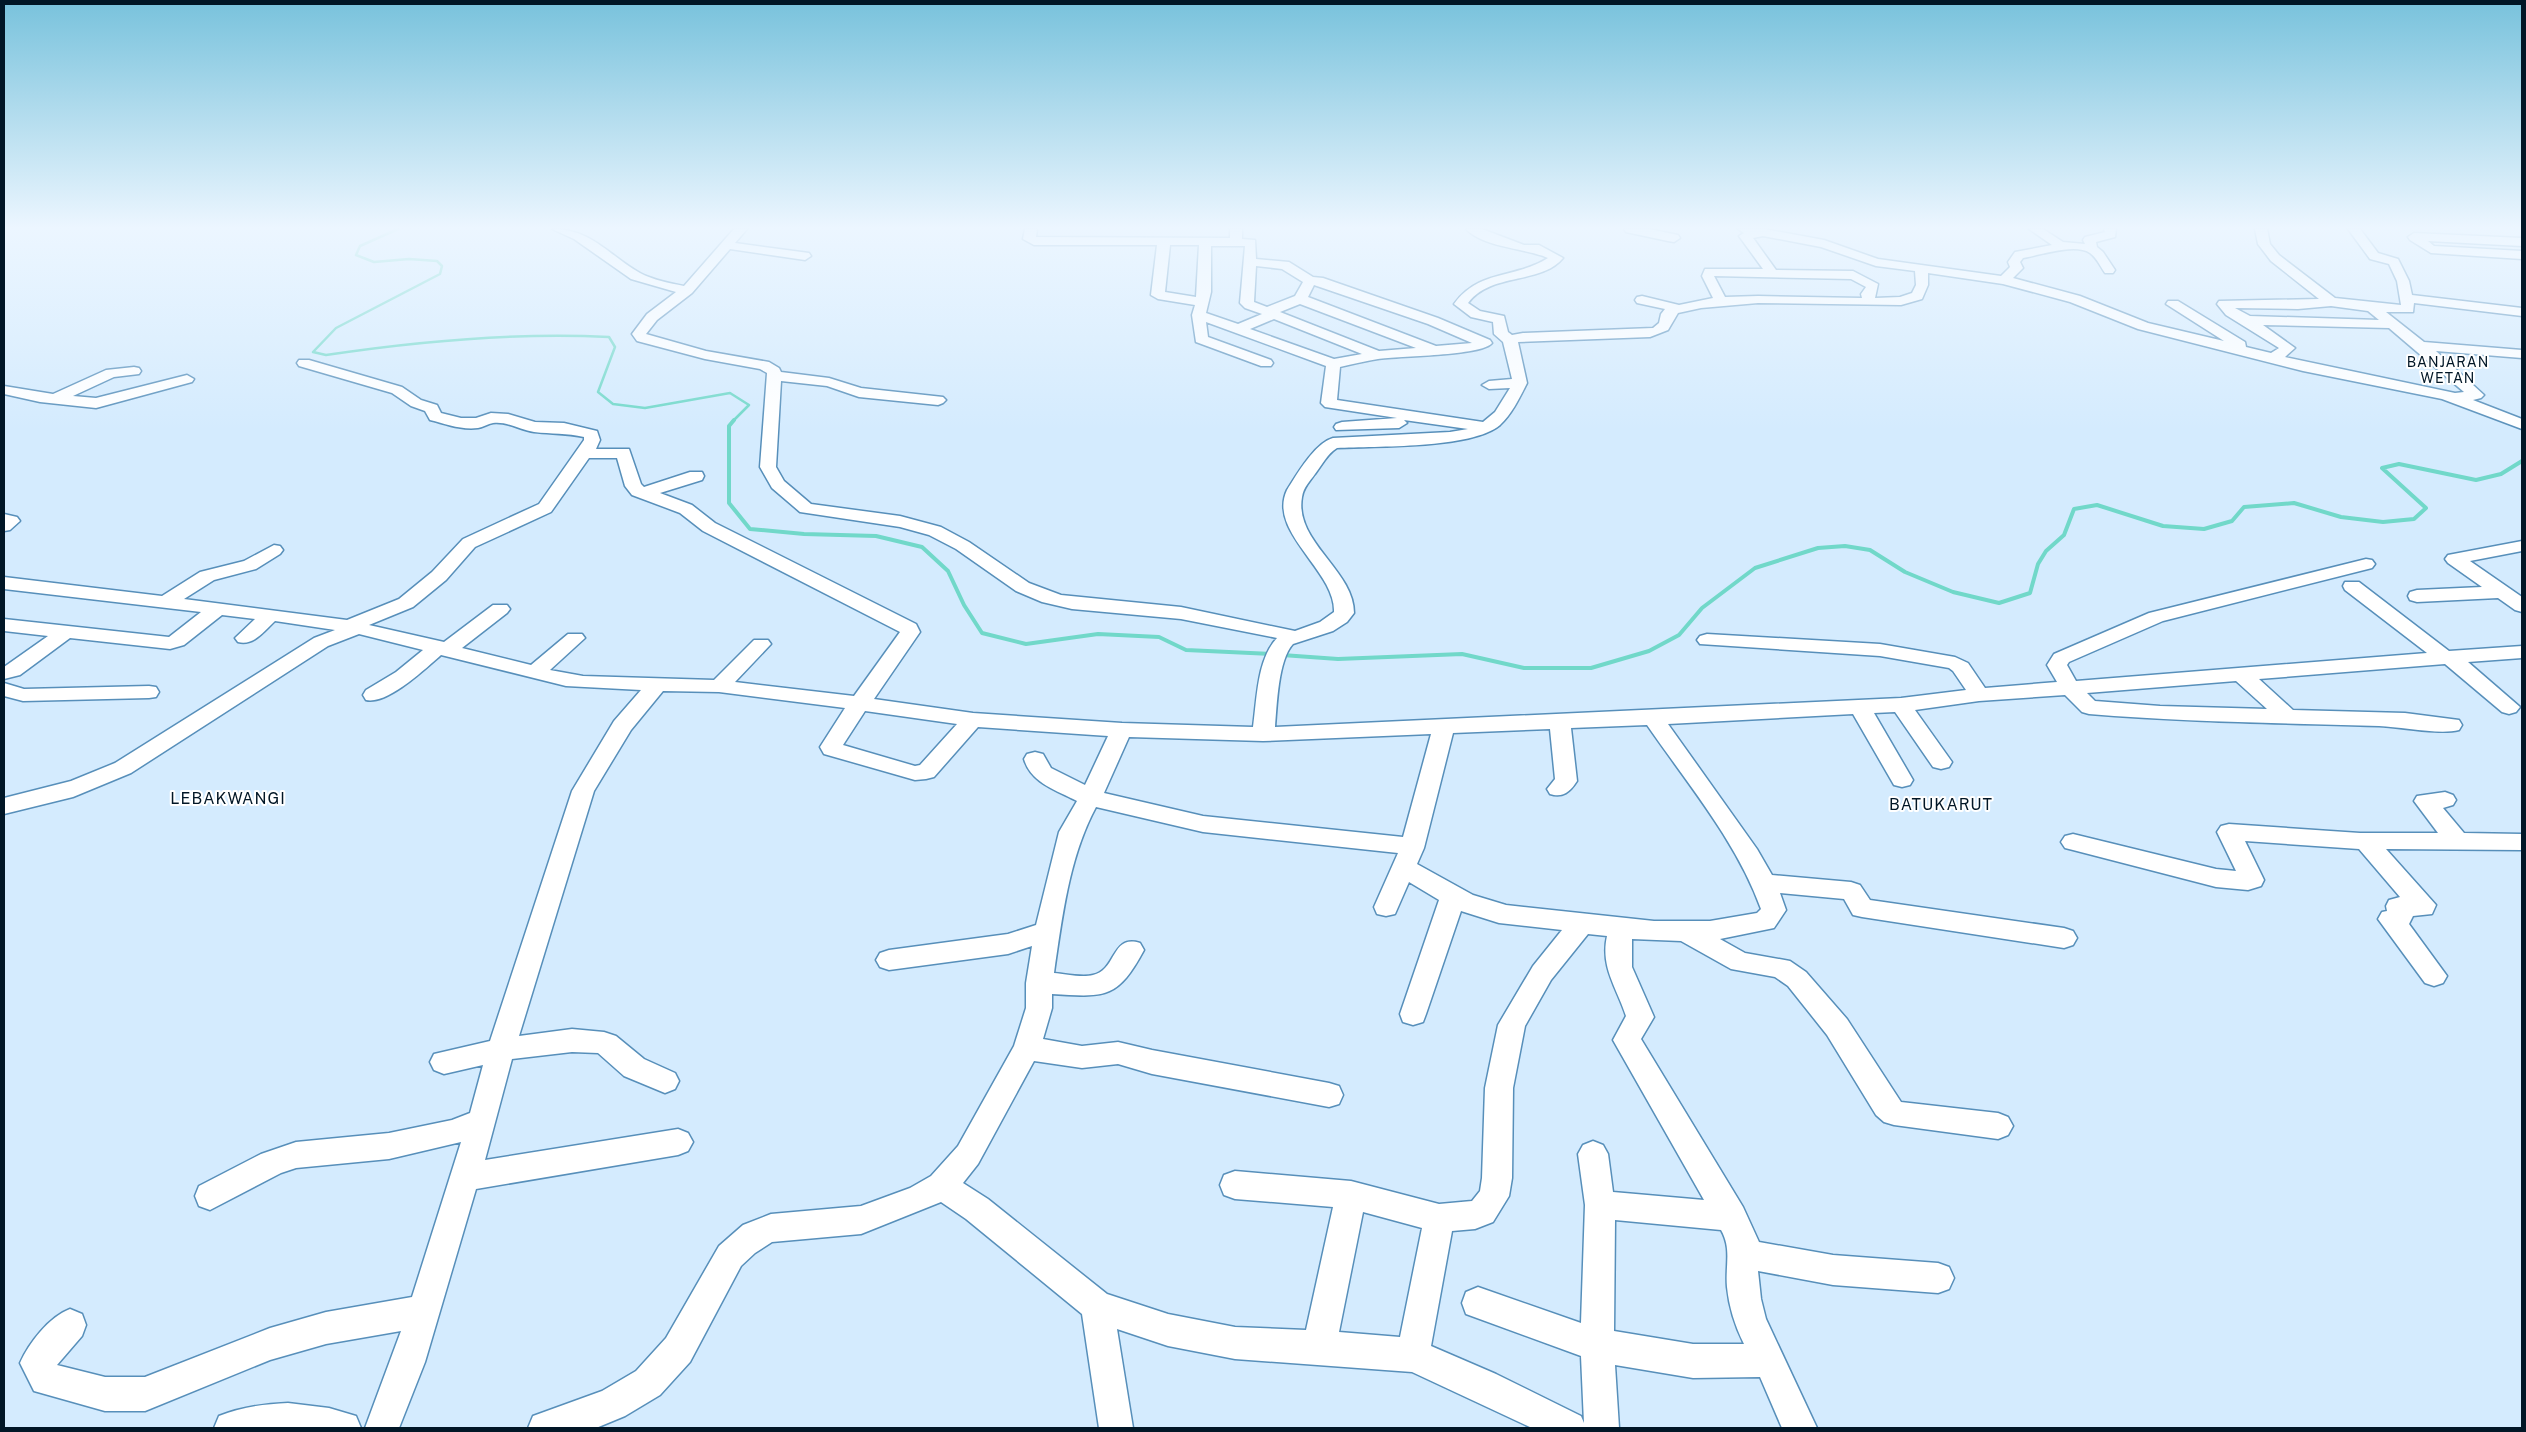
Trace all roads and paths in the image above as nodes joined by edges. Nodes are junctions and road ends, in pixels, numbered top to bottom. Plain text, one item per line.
1 (679, 296) edge
2 (1161, 296) edge
3 (1201, 296) edge
4 (1247, 296) edge
5 (1302, 296) edge
6 (1362, 296) edge
7 (1468, 296) edge
8 (1718, 296) edge
9 (1764, 296) edge
10 (1869, 296) edge
11 (1917, 296) edge
12 (2063, 296) edge
13 (2323, 296) edge
14 (2406, 298) joint
15 (1300, 299) junction
16 (1642, 300) dead end
17 (1766, 300) junction
18 (1870, 301) junction
19 (1721, 302) junction
20 (2331, 302) junction
21 (2173, 304) dead end
22 (2372, 307) junction
23 (1201, 309) junction
24 (2522, 312) edge
25 (1271, 313) junction
26 (1671, 316) junction
27 (2247, 320) junction
28 (2393, 324) junction
29 (1238, 329) junction
30 (1508, 338) junction
31 (2420, 346) junction
32 (1435, 350) junction
33 (2251, 352) junction
34 (2522, 354) edge
35 (1378, 355) junction
36 (2274, 358) junction
37 (304, 363) dead end
38 (1266, 363) dead end
39 (1333, 364) junction
40 (134, 371) dead end
41 (774, 376) junction
42 (187, 379) dead end
43 (4, 382) edge
44 (1520, 383) junction
45 (1489, 385) dead end
46 (4, 389) edge
47 (55, 398) junction
48 (2454, 398) junction
49 (938, 400) dead end
50 (1442, 421) junction
51 (2522, 424) edge
52 (1342, 427) dead end
53 (1490, 428) junction
54 (588, 449) junction
55 (696, 476) dead end
56 (644, 493) junction
57 (855, 504) dead end
58 (838, 514) junction
59 (4, 519) edge
60 (4, 526) edge
61 (2522, 546) edge
62 (274, 550) dead end
63 (2366, 564) dead end
64 (4, 583) edge
65 (2352, 586) dead end
66 (2501, 592) junction
67 (2417, 596) dead end
68 (165, 603) junction
69 (2522, 606) edge
70 (217, 609) junction
71 (500, 609) dead end
72 (271, 615) junction
73 (4, 625) edge
74 (353, 627) junction
75 (65, 632) junction
76 (1296, 637) junction
77 (244, 638) dead end
78 (575, 638) dead end
79 (1707, 640) dead end
80 (761, 644) dead end
81 (443, 648) junction
82 (2522, 652) edge
83 (2446, 657) junction
84 (535, 672) junction
85 (2241, 674) junction
86 (4, 677) edge
87 (727, 679) junction
88 (657, 684) junction
89 (2070, 688) junction
90 (149, 692) dead end
91 (373, 695) dead end
92 (1979, 695) junction
93 (860, 704) junction
94 (1901, 705) junction
95 (1860, 707) junction
96 (2509, 707) dead end
97 (2288, 717) junction
98 (1653, 718) junction
99 (973, 720) junction
100 (1560, 721) junction
101 (2451, 725) dead end
102 (1444, 726) junction
103 (1122, 730) junction
104 (1263, 734) junction
105 (1036, 759) dead end
106 (1941, 762) dead end
107 (1902, 780) dead end
108 (1558, 788) dead end
109 (1090, 798) junction
110 (2445, 800) dead end
111 (4, 806) edge
112 (2074, 842) dead end
113 (2365, 842) junction
114 (2522, 842) edge
115 (2459, 843) junction
116 (1408, 858) junction
117 (1764, 883) junction
118 (1453, 896) junction
119 (1386, 907) dead end
120 (1582, 924) junction
121 (1622, 928) junction
122 (1048, 931) junction
123 (1686, 932) junction
124 (2064, 938) dead end
125 (1131, 950) dead end
126 (889, 960) dead end
127 (2434, 976) dead end
128 (1039, 983) junction
129 (1413, 1014) dead end
130 (1027, 1048) junction
131 (501, 1049) junction
132 (444, 1062) dead end
133 (665, 1081) dead end
134 (1329, 1095) dead end
135 (482, 1121) junction
136 (1998, 1126) dead end
137 (678, 1142) dead end
138 (1593, 1154) dead end
139 (465, 1177) junction
140 (1235, 1185) dead end
141 (942, 1186) junction
142 (1350, 1195) junction
143 (210, 1196) dead end
144 (1600, 1204) junction
145 (1732, 1217) junction
146 (1439, 1218) junction
147 (1743, 1254) junction
148 (1938, 1278) dead end
149 (1478, 1303) dead end
150 (1097, 1306) junction
151 (424, 1311) junction
152 (70, 1325) dead end
153 (1597, 1345) junction
154 (1319, 1347) junction
155 (1413, 1356) junction
156 (1770, 1360) junction
157 (231, 1428) edge
158 (344, 1428) edge
159 (382, 1428) edge
160 (545, 1428) edge
161 (1116, 1428) edge
162 (1569, 1428) edge
163 (1602, 1428) edge
164 (1800, 1428) edge

1 - 41 street
2 - 23 street
3 - 23 street
4 - 25 street
5 - 15 street
6 - 32 street
7 - 30 street
8 - 19 street
9 - 17 street
10 - 18 street
11 - 18 street
12 - 33 street
13 - 20 street
14 - 22 street
14 - 24 street
15 - 25 street
15 - 32 street
16 - 26 street
17 - 18 street
17 - 19 street
19 - 26 street
20 - 22 street
20 - 27 street
21 - 33 street
22 - 28 street
23 - 29 street
23 - 38 street
25 - 29 street
25 - 35 street
26 - 30 street
27 - 28 street
27 - 36 street
28 - 31 street
29 - 39 street
30 - 44 street
31 - 34 street
31 - 48 street
32 - 35 street
33 - 36 street
35 - 39 street
36 - 48 street
37 - 54 street
39 - 50 street
40 - 47 street
41 - 49 street
41 - 58 street
42 - 47 street
43 - 46 street
44 - 45 street
44 - 53 street
46 - 47 street
48 - 51 street
50 - 52 street
50 - 53 street
53 - 76 street
54 - 56 street
54 - 74 street
55 - 56 street
56 - 93 street
57 - 58 street
58 - 76 street
59 - 60 street
61 - 66 street
62 - 68 street
63 - 89 street
64 - 68 street
65 - 83 street
66 - 67 street
66 - 69 street
68 - 70 street
70 - 72 street
70 - 75 street
71 - 81 street
72 - 74 street
72 - 77 street
73 - 75 street
74 - 81 street
74 - 111 street
75 - 86 street
76 - 104 street
78 - 84 street
79 - 92 street
80 - 87 street
81 - 84 street
81 - 91 street
82 - 83 street
83 - 85 street
83 - 96 street
84 - 88 street
85 - 89 street
85 - 97 street
86 - 90 street
87 - 88 street
87 - 93 street
88 - 131 street
89 - 92 street
89 - 97 street
92 - 94 street
93 - 99 street
93 - 99 street
94 - 95 street
94 - 106 street
95 - 98 street
95 - 107 street
97 - 101 street
98 - 100 street
98 - 117 street
99 - 103 street
100 - 102 street
100 - 108 street
102 - 104 street
102 - 116 street
103 - 104 street
103 - 109 street
105 - 109 street
109 - 116 street
109 - 122 street
110 - 115 street
112 - 113 street
113 - 115 street
113 - 127 street
114 - 115 street
116 - 118 street
116 - 119 street
117 - 123 street
117 - 124 street
118 - 120 street
118 - 129 street
120 - 121 street
120 - 146 street
121 - 123 street
121 - 145 street
122 - 126 street
122 - 128 street
123 - 136 street
125 - 128 street
128 - 130 street
130 - 134 street
130 - 141 street
131 - 132 street
131 - 133 street
131 - 135 street
135 - 139 street
135 - 143 street
137 - 139 street
138 - 144 street
139 - 151 street
140 - 142 street
141 - 150 street
141 - 160 street
142 - 146 street
142 - 154 street
144 - 145 street
144 - 153 street
145 - 147 street
146 - 155 street
147 - 148 street
147 - 156 street
149 - 153 street
150 - 154 street
150 - 161 street
151 - 152 street
151 - 159 street
153 - 156 street
153 - 163 street
154 - 155 street
155 - 162 street
156 - 164 street
157 - 158 street

